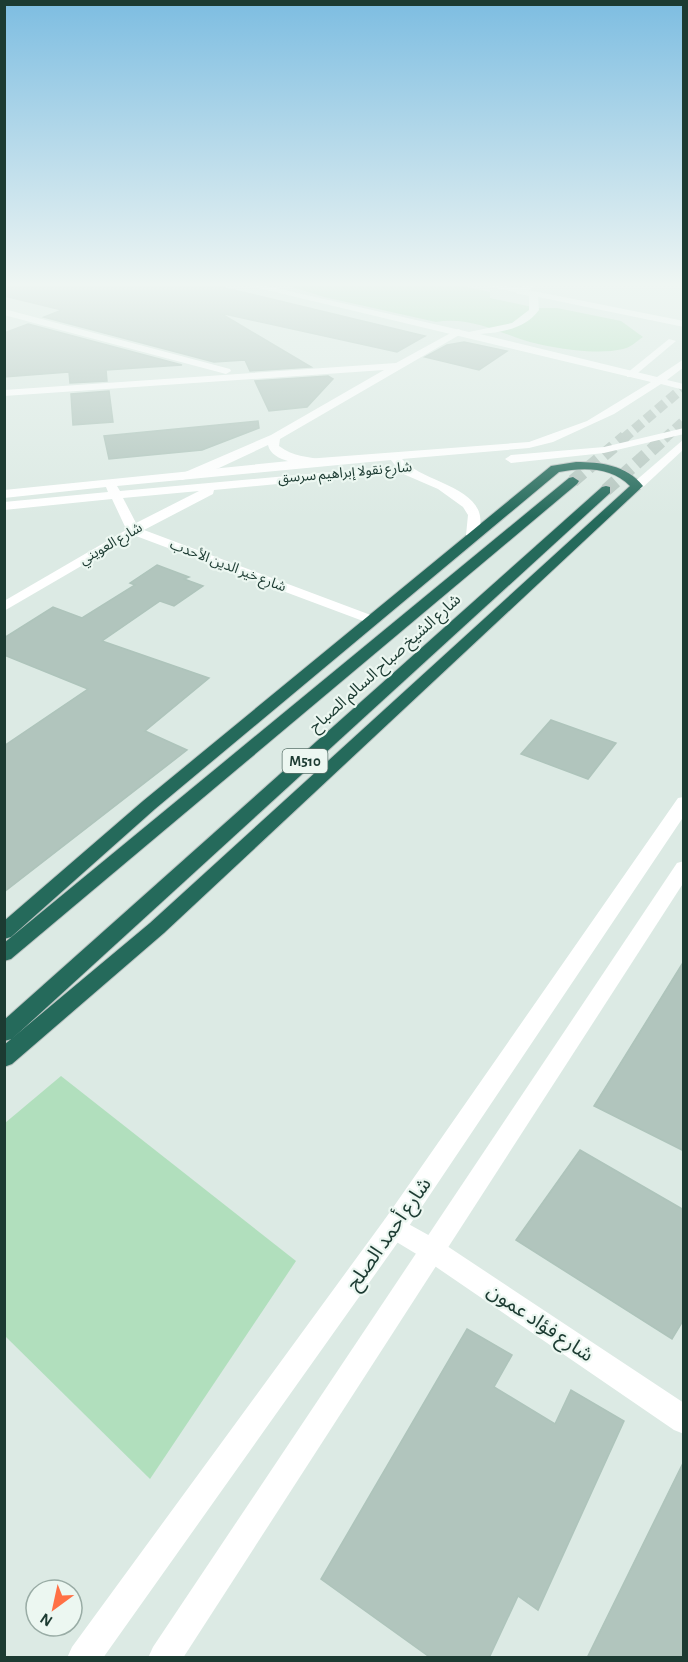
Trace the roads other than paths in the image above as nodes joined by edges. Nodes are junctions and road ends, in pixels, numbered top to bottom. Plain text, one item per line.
1 (190, 362) edge
2 (407, 362) edge
3 (576, 362) edge
4 (647, 362) edge
5 (684, 362) edge
6 (399, 366) junction
7 (240, 375) junction
8 (630, 375) junction
9 (658, 382) junction
10 (684, 387) edge
11 (4, 393) edge
12 (684, 431) tunnel mouth
13 (275, 438) junction
14 (684, 442) tunnel mouth
15 (678, 452) edge
16 (395, 457) junction
17 (319, 462) junction
18 (403, 468) junction
19 (182, 476) junction
20 (573, 481) tunnel mouth
21 (110, 483) junction
22 (220, 486) junction
23 (637, 486) junction
24 (606, 490) tunnel mouth
25 (4, 494) edge
26 (116, 497) junction
27 (4, 506) edge
28 (133, 530) junction
29 (473, 535) junction
30 (4, 607) edge
31 (371, 620) junction
32 (684, 802) edge
33 (684, 867) edge
34 (4, 932) edge
35 (4, 954) edge
36 (4, 1033) edge
37 (4, 1058) edge
38 (394, 1227) junction
39 (432, 1250) junction
40 (684, 1420) edge
41 (83, 1658) edge
42 (164, 1658) edge

1 - 7 street
2 - 6 street
3 - 8 street
4 - 8 lane
5 - 9 street
6 - 7 street
6 - 13 street
7 - 11 street
8 - 9 street
9 - 10 street
9 - 16 street, شارع نقولا إبراهيم سرسق
12 - 18 street, شارع نقولا إبراهيم سرسق
13 - 17 street
13 - 19 street
14 - 15 street
15 - 23 street
16 - 17 street, شارع نقولا إبراهيم سرسق
16 - 18 street
17 - 19 street, شارع نقولا إبراهيم سرسق
18 - 22 street, شارع نقولا إبراهيم سرسق
18 - 29 street
19 - 21 street, شارع نقولا إبراهيم سرسق
20 - 35 highway, شارع الشيخ صباح السالم الصباح / M510
21 - 25 street, شارع نقولا إبراهيم سرسق
21 - 26 street
22 - 26 street, شارع نقولا إبراهيم سرسق
22 - 28 street, شارع العويني
23 - 29 highway
23 - 37 highway
24 - 36 highway, شارع الشيخ صباح السالم الصباح / M510
26 - 27 street, شارع نقولا إبراهيم سرسق
26 - 28 street
28 - 30 street, شارع العويني
28 - 31 street, شارع خير الدين الأحدب
29 - 31 highway
31 - 34 highway
32 - 38 street, شارع أحمد الصلح
33 - 39 street
38 - 39 street, شارع فؤاد عمون
38 - 41 street, شارع أحمد الصلح
39 - 40 street, شارع فؤاد عمون
39 - 42 street

